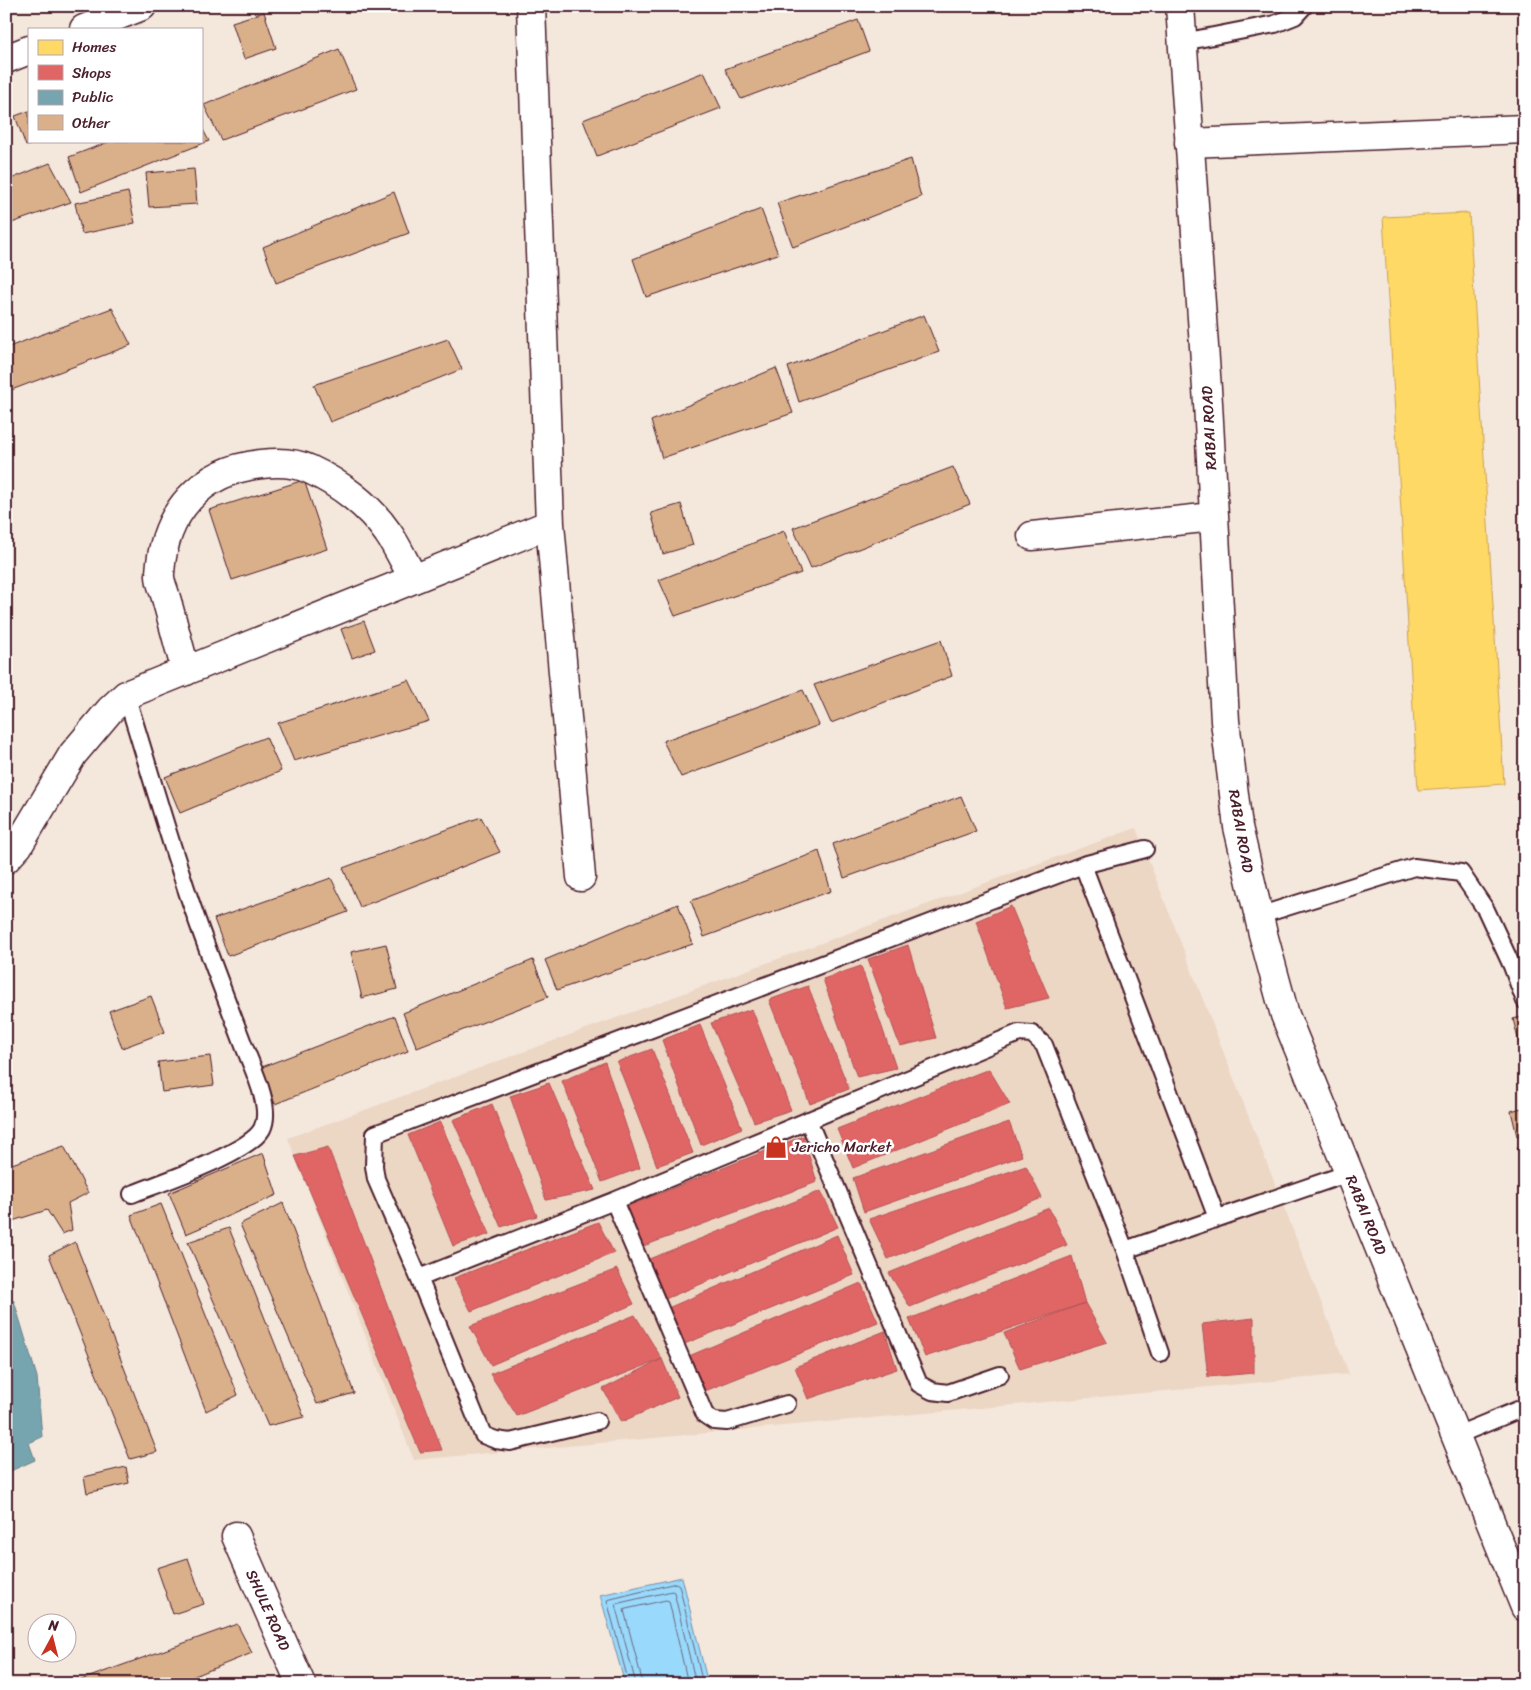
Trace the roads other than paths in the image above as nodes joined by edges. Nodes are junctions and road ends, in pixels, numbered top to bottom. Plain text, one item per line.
1 (142, 6) edge
2 (531, 6) edge
3 (1180, 6) edge
4 (1304, 6) edge
5 (87, 28) edge
6 (1183, 42) junction
7 (28, 50) edge
8 (6, 59) edge
9 (1524, 133) edge
10 (1189, 143) junction
11 (1214, 518) junction
12 (550, 524) junction
13 (1032, 536) dead end
14 (414, 579) junction
15 (186, 671) junction
16 (126, 695) junction
17 (1145, 850) dead end
18 (6, 859) edge
19 (1082, 865) junction
20 (581, 877) dead end
21 (1258, 916) junction
22 (1525, 1002) edge
23 (808, 1120) junction
24 (1349, 1173) junction
25 (132, 1194) dead end
26 (614, 1201) junction
27 (1217, 1218) junction
28 (1125, 1250) junction
29 (419, 1278) junction
30 (1160, 1353) dead end
31 (1000, 1375) dead end
32 (787, 1404) dead end
33 (1525, 1407) edge
34 (596, 1421) dead end
35 (1455, 1436) junction
36 (236, 1536) dead end
37 (1525, 1607) edge
38 (301, 1684) edge

1 - 5 street
2 - 12 street
3 - 6 street, RABAI ROAD
4 - 6 lane
6 - 10 street, RABAI ROAD
7 - 8 street
9 - 10 street
10 - 11 street, RABAI ROAD
11 - 13 street
11 - 21 street, RABAI ROAD
12 - 14 street
12 - 20 street
14 - 15 street
14 - 15 street
15 - 16 street
16 - 18 street
16 - 25 lane
17 - 19 lane
19 - 27 lane
19 - 29 lane
21 - 22 lane
21 - 24 street, RABAI ROAD
23 - 26 lane
23 - 28 lane
23 - 31 lane
24 - 27 lane
24 - 35 street, RABAI ROAD
26 - 29 lane
26 - 32 lane
27 - 28 lane
28 - 30 lane
29 - 34 lane
33 - 35 lane
35 - 37 street, RABAI ROAD
36 - 38 street, SHULE ROAD

